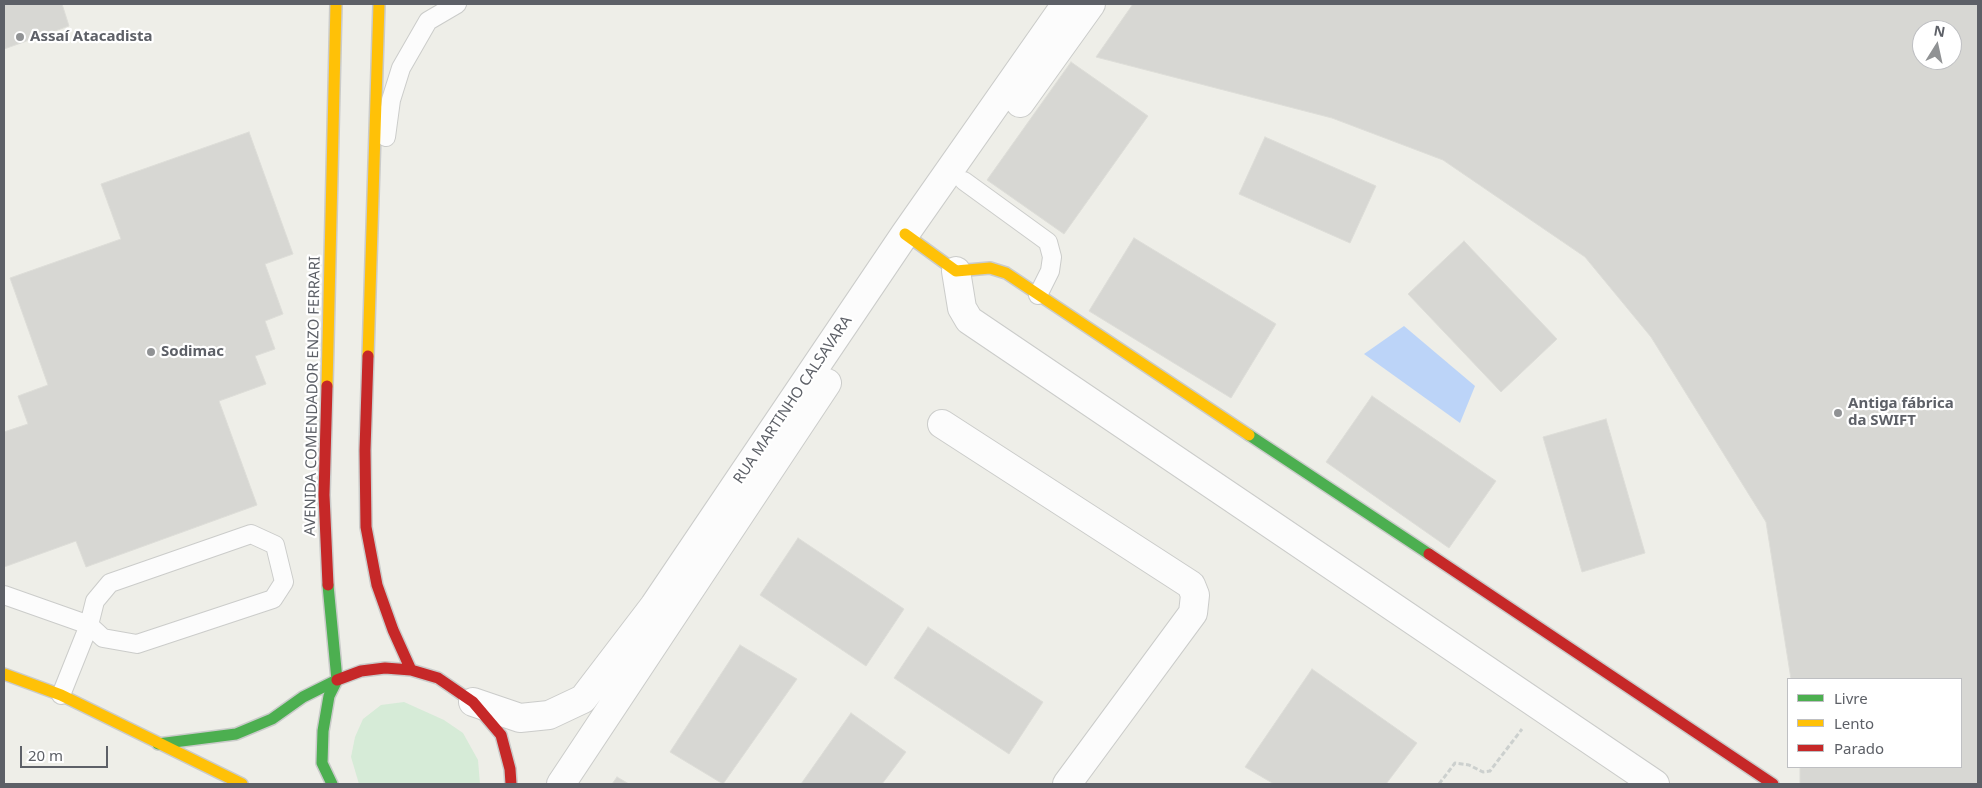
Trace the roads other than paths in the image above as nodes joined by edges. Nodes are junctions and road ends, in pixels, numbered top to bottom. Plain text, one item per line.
1 (336, 4) edge
2 (379, 4) edge
3 (457, 4) edge
4 (1066, 4) edge
5 (1091, 4) edge
6 (964, 181) junction
7 (372, 236) junction
8 (912, 239) junction
9 (956, 271) junction
10 (1038, 295) junction
11 (942, 424) dead end
12 (4, 595) edge
13 (89, 625) junction
14 (411, 670) junction
15 (4, 674) edge
16 (337, 680) junction
17 (61, 696) junction
18 (473, 702) junction
19 (158, 744) junction
20 (242, 784) edge
21 (332, 784) edge
22 (511, 784) edge
23 (561, 784) edge
24 (1068, 784) edge
25 (1655, 784) edge
26 (1773, 784) edge

1 - 16 main road, AVENIDA COMENDADOR ENZO FERRARI
2 - 7 main road
3 - 7 lane
4 - 8 street, RUA MARTINHO CALSAVARA
5 - 6 street, RUA MARTINHO CALSAVARA
6 - 8 street, RUA MARTINHO CALSAVARA
6 - 10 lane
7 - 14 main road
8 - 9 main road
8 - 18 street, RUA MARTINHO CALSAVARA
8 - 23 street, RUA MARTINHO CALSAVARA
9 - 10 main road
9 - 25 street
10 - 26 main road
11 - 24 street
12 - 13 lane
13 - 13 lane
13 - 17 lane
14 - 16 main road
14 - 18 main road
15 - 17 main road
16 - 19 main road
16 - 21 main road, AVENIDA COMENDADOR ENZO FERRARI
17 - 19 main road
18 - 22 main road
19 - 20 main road

